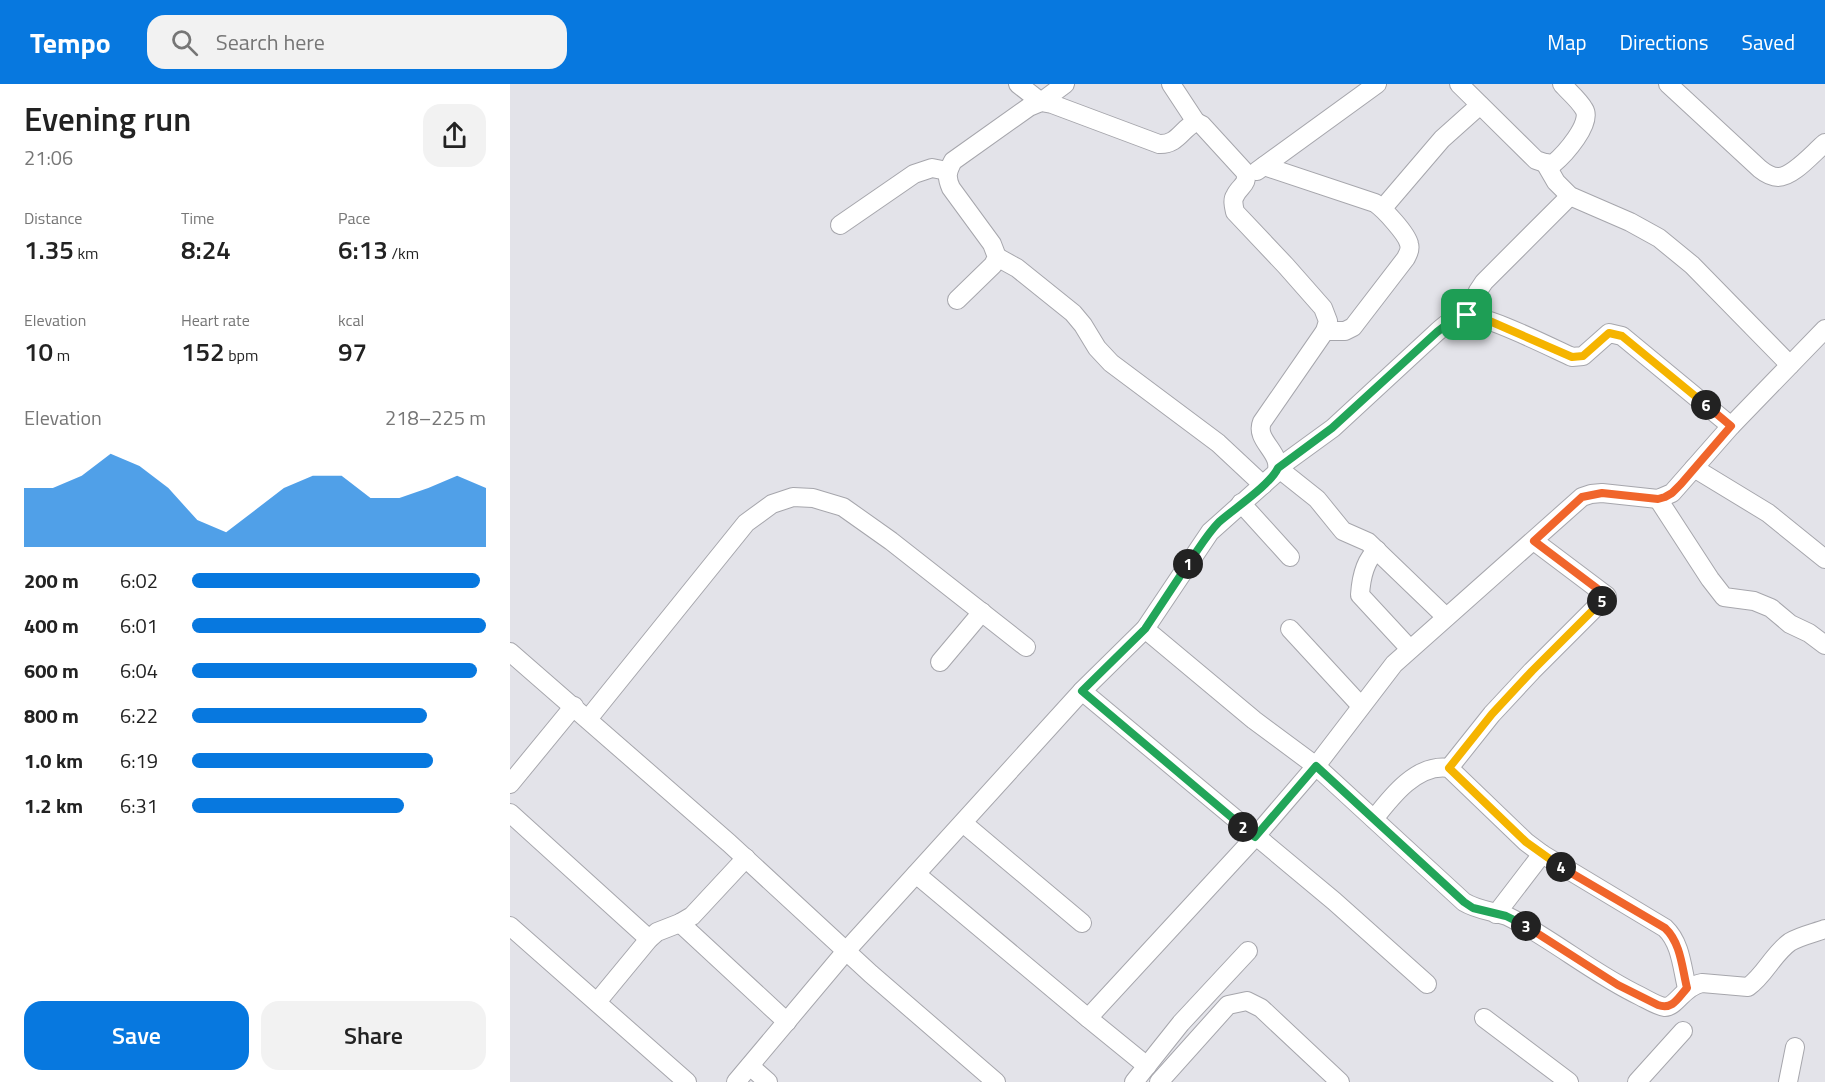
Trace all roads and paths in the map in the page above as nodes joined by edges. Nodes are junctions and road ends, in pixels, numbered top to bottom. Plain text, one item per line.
1 (1018, 84) edge
2 (1065, 84) edge
3 (1172, 84) edge
4 (1377, 84) edge
5 (1459, 84) edge
6 (1562, 84) edge
7 (1668, 84) edge
8 (1041, 102) junction
9 (1480, 105) junction
10 (1196, 122) junction
11 (1825, 143) edge
12 (1545, 163) junction
13 (1264, 166) junction
14 (947, 171) junction
15 (1247, 178) junction
16 (1570, 196) junction
17 (1383, 208) junction
18 (840, 225) dead end
19 (997, 257) junction
20 (957, 300) dead end
21 (1467, 315) junction
22 (1825, 329) edge
23 (1325, 331) junction
24 (1790, 365) junction
25 (1731, 426) junction
26 (1278, 468) junction
27 (1694, 468) junction
28 (1263, 485) junction
29 (1658, 499) junction
30 (1241, 503) junction
31 (1534, 541) junction
32 (1377, 550) junction
33 (1290, 557) dead end
34 (1825, 559) edge
35 (981, 612) junction
36 (1446, 617) junction
37 (1145, 629) junction
38 (1290, 629) dead end
39 (1825, 645) edge
40 (1026, 647) dead end
41 (1410, 649) junction
42 (513, 661) edge
43 (940, 663) dead end
44 (1082, 691) junction
45 (574, 706) junction
46 (1361, 706) junction
47 (588, 719) junction
48 (1316, 766) junction
49 (1449, 768) junction
50 (510, 784) edge
51 (510, 813) edge
52 (1374, 819) junction
53 (963, 823) junction
54 (1255, 837) junction
55 (1542, 855) junction
56 (746, 858) junction
57 (916, 874) junction
58 (1496, 914) junction
59 (1082, 922) dead end
60 (680, 923) junction
61 (510, 926) edge
62 (1825, 929) edge
63 (649, 939) junction
64 (846, 951) junction
65 (1248, 951) dead end
66 (1427, 984) dead end
67 (1687, 988) junction
68 (597, 1002) junction
69 (1088, 1018) junction
70 (1485, 1018) dead end
71 (787, 1022) junction
72 (1683, 1031) dead end
73 (1795, 1047) dead end
74 (750, 1066) junction
75 (1147, 1066) junction
76 (687, 1082) edge
77 (736, 1082) edge
78 (768, 1082) edge
79 (996, 1082) edge
80 (1134, 1082) edge
81 (1159, 1082) edge
82 (1340, 1082) edge
83 (1569, 1082) edge
84 (1637, 1082) edge
85 (1788, 1082) edge

1 - 8 street
2 - 8 street
3 - 10 street
4 - 13 street
5 - 9 street
6 - 12 street
7 - 11 street
8 - 10 street
8 - 14 street
9 - 12 street
9 - 17 street
10 - 15 street
12 - 16 street
13 - 15 street
13 - 17 street
14 - 18 street
14 - 19 street
15 - 23 street
16 - 21 street
16 - 24 street
17 - 23 street
19 - 20 street
19 - 28 street
21 - 25 street
21 - 26 street
22 - 24 street
23 - 26 street
24 - 25 street
25 - 27 street
26 - 28 street
26 - 32 street
27 - 29 street
27 - 34 street
28 - 30 street
29 - 31 street
29 - 39 street
30 - 33 street
30 - 37 street
31 - 36 street
31 - 49 street
32 - 36 street
32 - 41 street
35 - 40 street
35 - 43 street
35 - 47 street
36 - 41 street
37 - 44 street
37 - 48 street
38 - 46 street
41 - 46 street
42 - 45 street
44 - 53 street
44 - 54 street
45 - 47 street
45 - 50 street
46 - 48 street
47 - 56 street
48 - 52 street
48 - 54 street
49 - 52 street
49 - 55 street
51 - 63 street
52 - 58 street
53 - 57 street
53 - 59 street
54 - 66 street
54 - 69 street
55 - 58 street
55 - 67 street
56 - 60 street
56 - 64 street
57 - 64 street
57 - 69 street
58 - 67 street
60 - 63 street
60 - 71 street
61 - 68 street
62 - 67 street
63 - 68 street
64 - 71 street
64 - 79 street
65 - 75 street
68 - 76 street
69 - 75 street
70 - 83 street
71 - 74 street
72 - 84 street
73 - 85 street
74 - 77 street
74 - 78 street
75 - 80 street
81 - 82 street

